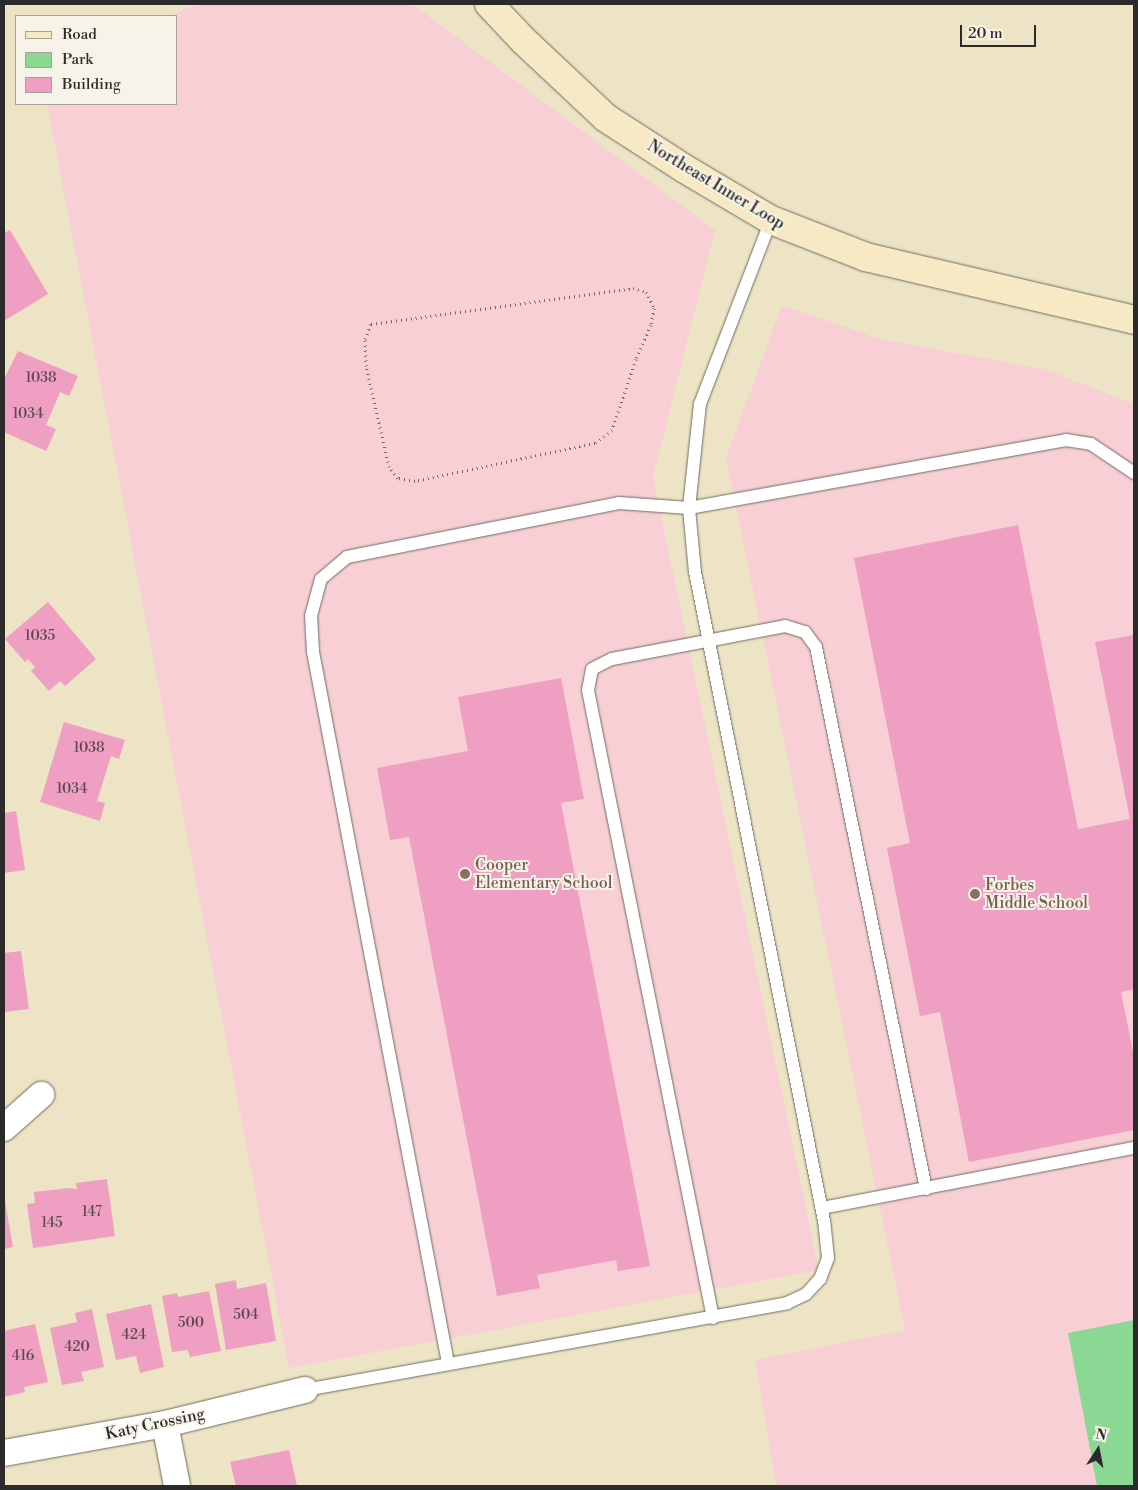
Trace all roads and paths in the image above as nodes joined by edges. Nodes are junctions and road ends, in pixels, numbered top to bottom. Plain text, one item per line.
1 (489, 4) edge
2 (771, 220) junction
3 (1134, 320) edge
4 (386, 321) joint
5 (1134, 473) edge
6 (689, 508) junction
7 (708, 640) junction
8 (41, 1095) dead end
9 (4, 1128) edge
10 (1134, 1148) edge
11 (926, 1189) junction
12 (822, 1208) junction
13 (713, 1318) junction
14 (448, 1363) junction
15 (304, 1390) joint
16 (165, 1424) junction
17 (4, 1453) edge
18 (177, 1486) edge

1 - 2 main road, Northeast Inner Loop
2 - 3 main road, Northeast Inner Loop
2 - 6 lane
4 - 4 path
5 - 6 lane
6 - 7 lane
6 - 14 lane
7 - 11 lane
7 - 12 lane
7 - 13 lane
8 - 9 street
10 - 11 lane
11 - 12 lane
12 - 13 lane
13 - 14 lane
14 - 15 lane
15 - 16 street, Katy Crossing
16 - 17 street, Katy Crossing
16 - 18 street

